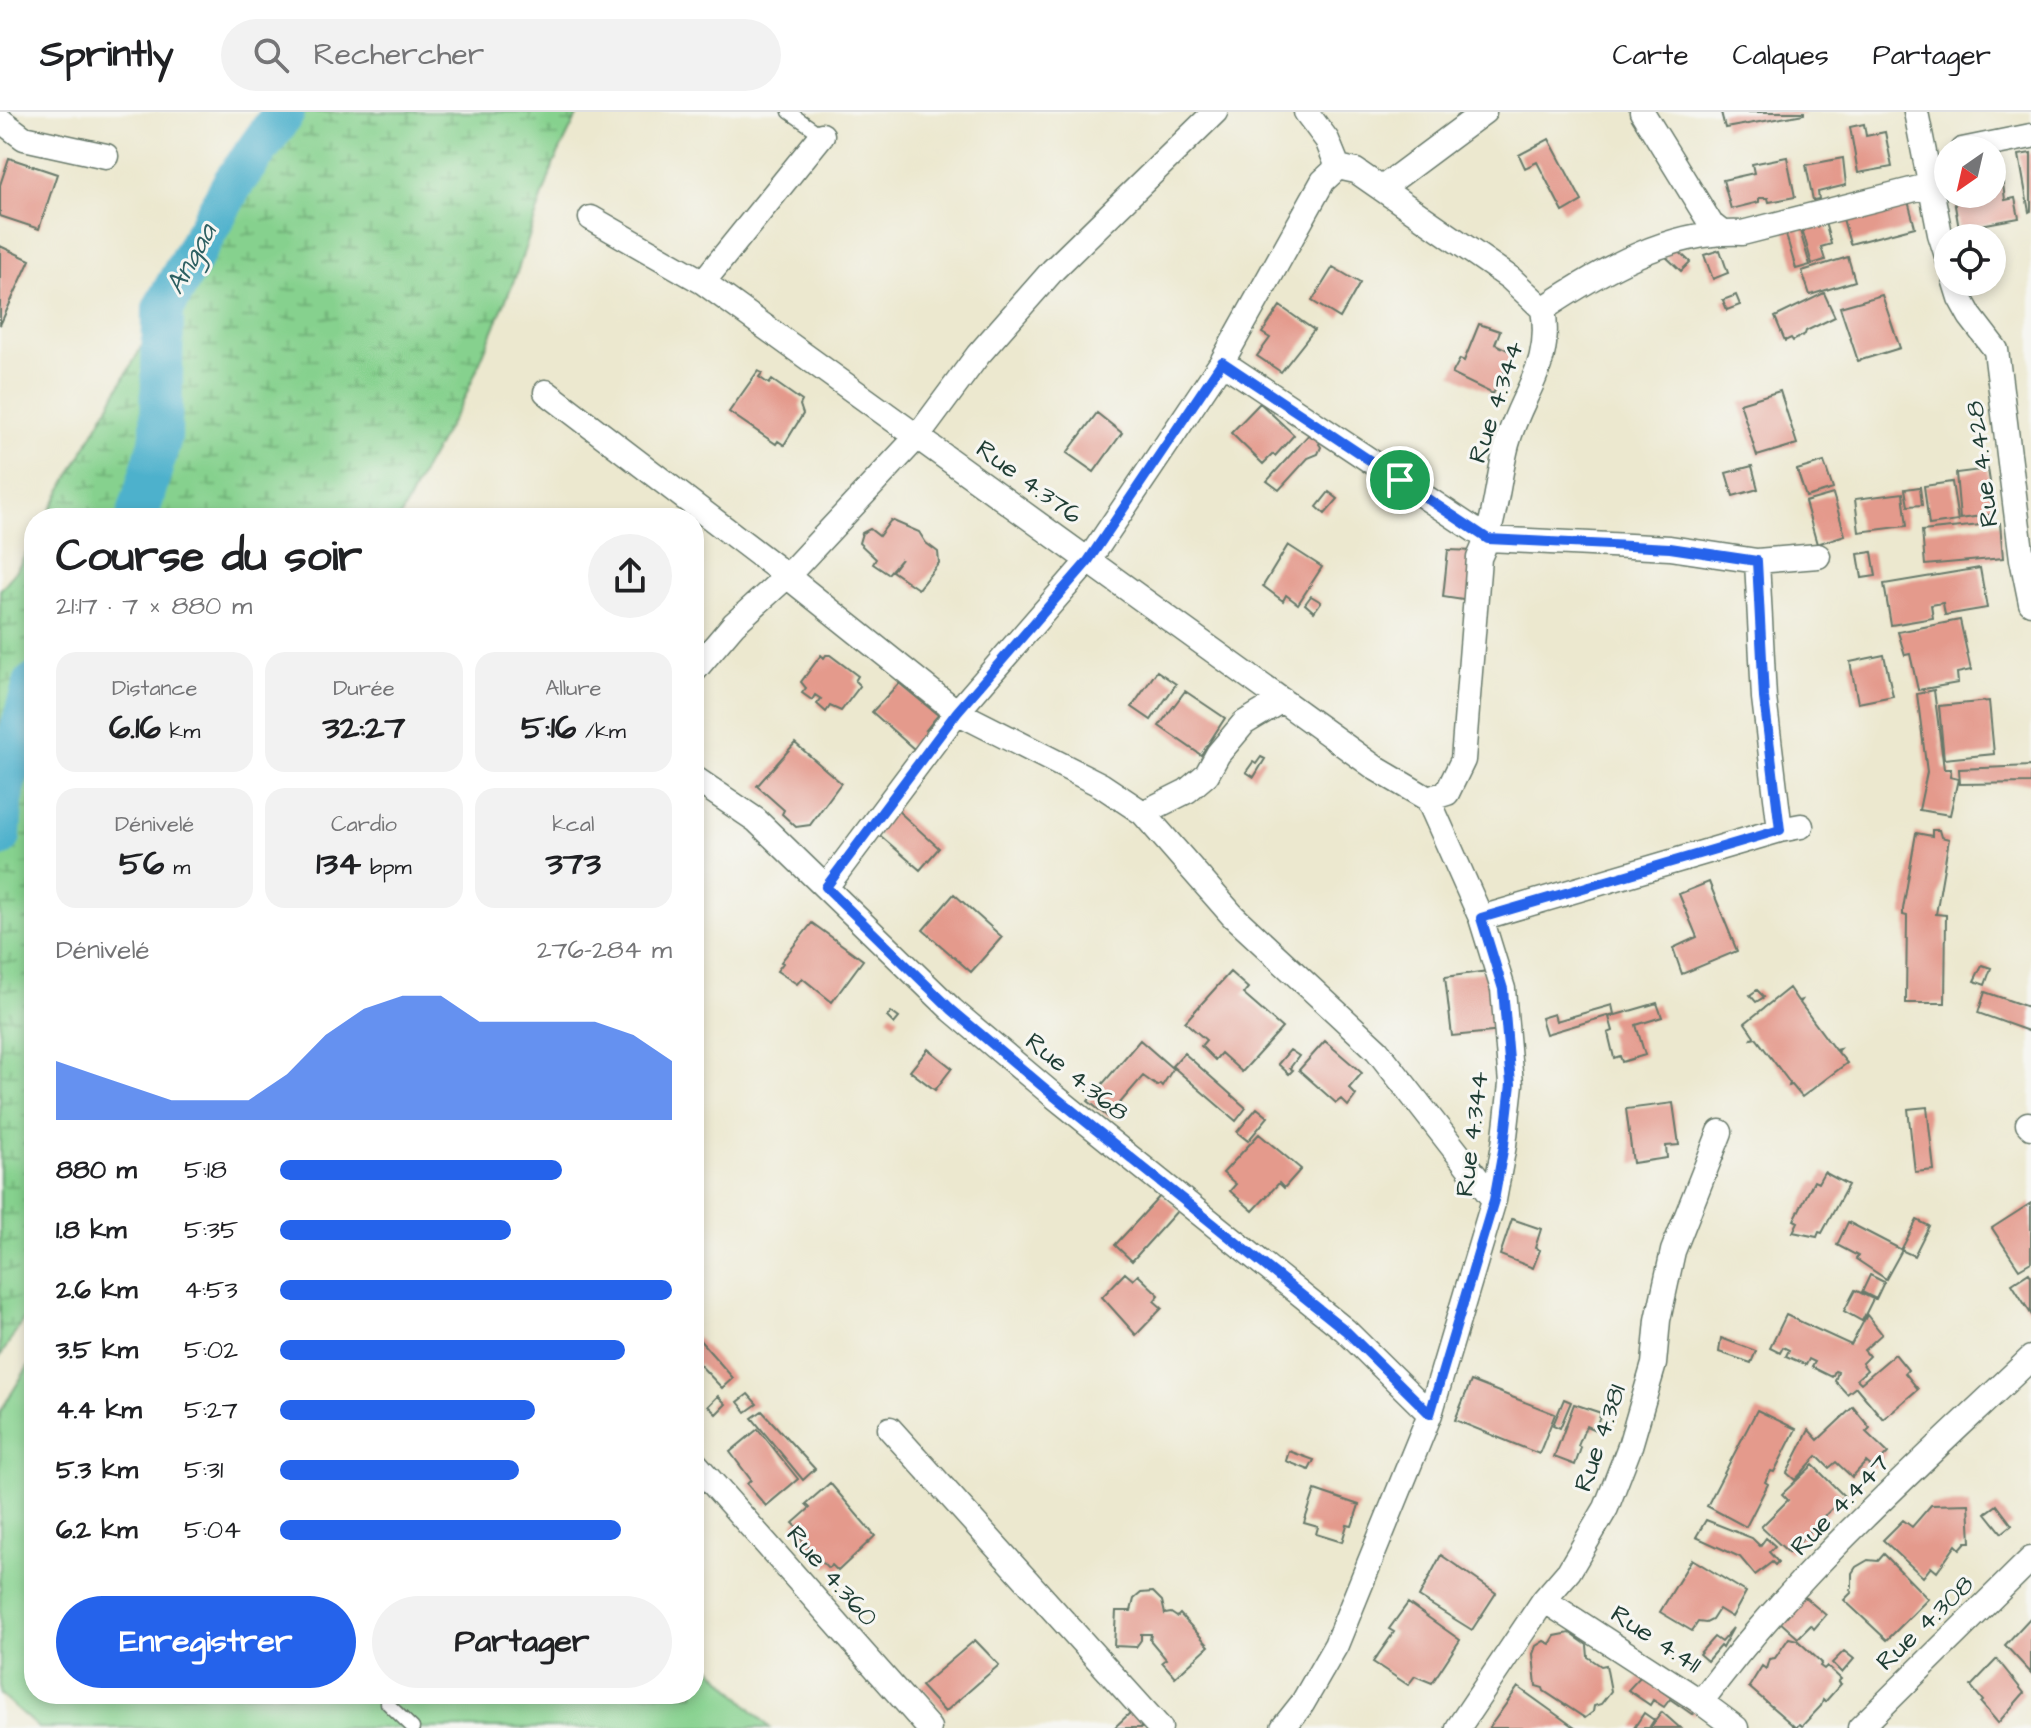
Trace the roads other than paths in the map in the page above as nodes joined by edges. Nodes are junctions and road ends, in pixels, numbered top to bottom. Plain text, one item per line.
1 (789, 112) edge
2 (1215, 112) edge
3 (1306, 112) edge
4 (1484, 112) edge
5 (1642, 112) edge
6 (1916, 112) edge
7 (0, 120) edge
8 (822, 135) joint
9 (2031, 136) edge
10 (2006, 141) edge
11 (1934, 149) edge
12 (106, 156) dead end
13 (1338, 167) junction
14 (1934, 170) edge
15 (1931, 185) junction
16 (1382, 188) junction
17 (591, 218) dead end
18 (1938, 224) edge
19 (1721, 232) junction
20 (703, 282) junction
21 (1961, 296) edge
22 (1543, 309) junction
23 (1222, 362) junction
24 (546, 392) dead end
25 (918, 436) junction
26 (698, 508) edge
27 (704, 513) edge
28 (1488, 539) junction
29 (1818, 556) dead end
30 (1088, 561) junction
31 (1757, 561) junction
32 (787, 576) junction
33 (2031, 603) edge
34 (704, 659) edge
35 (1282, 700) junction
36 (957, 712) junction
37 (704, 785) edge
38 (1428, 799) junction
39 (1143, 813) junction
40 (826, 887) junction
41 (1481, 918) junction
42 (1720, 1132) dead end
43 (1494, 1200) junction
44 (2031, 1358) edge
45 (1430, 1414) junction
46 (890, 1429) dead end
47 (704, 1473) edge
48 (2031, 1559) edge
49 (1544, 1600) junction
50 (1701, 1702) junction
51 (388, 1704) edge
52 (413, 1728) edge
53 (929, 1728) edge
54 (1160, 1728) edge
55 (1283, 1728) edge
56 (1458, 1728) edge
57 (1736, 1728) edge
58 (1860, 1728) edge

1 - 8 lane
2 - 25 street
3 - 13 street
4 - 16 street
5 - 19 street
6 - 11 street
7 - 12 street
8 - 20 street
9 - 10 street
13 - 16 street
13 - 23 street
14 - 15 street
15 - 18 street
15 - 19 street
16 - 22 street
17 - 20 street, Rue 4.376
19 - 22 street
20 - 25 street, Rue 4.376
21 - 33 street, Rue 4.428
22 - 28 street, Rue 4.344
23 - 28 street
23 - 30 street
24 - 26 street
25 - 30 street, Rue 4.376
25 - 32 street
27 - 32 street
28 - 31 street
28 - 38 street, Rue 4.344
29 - 31 street
30 - 35 street, Rue 4.376
30 - 36 street
31 - 41 street
32 - 34 street
32 - 36 street
35 - 38 street, Rue 4.376
35 - 39 street
36 - 39 street
36 - 40 street
37 - 40 street, Rue 4.368
38 - 41 street, Rue 4.344
39 - 43 street
40 - 45 street, Rue 4.368
41 - 43 street, Rue 4.344
42 - 49 street, Rue 4.381
43 - 45 street, Rue 4.344
44 - 50 street, Rue 4.447
45 - 55 street, Rue 4.344
46 - 54 street
47 - 53 street, Rue 4.360
48 - 58 street, Rue 4.308
49 - 50 street, Rue 4.411
49 - 56 street, Rue 4.381
50 - 57 street, Rue 4.411
51 - 52 lane

